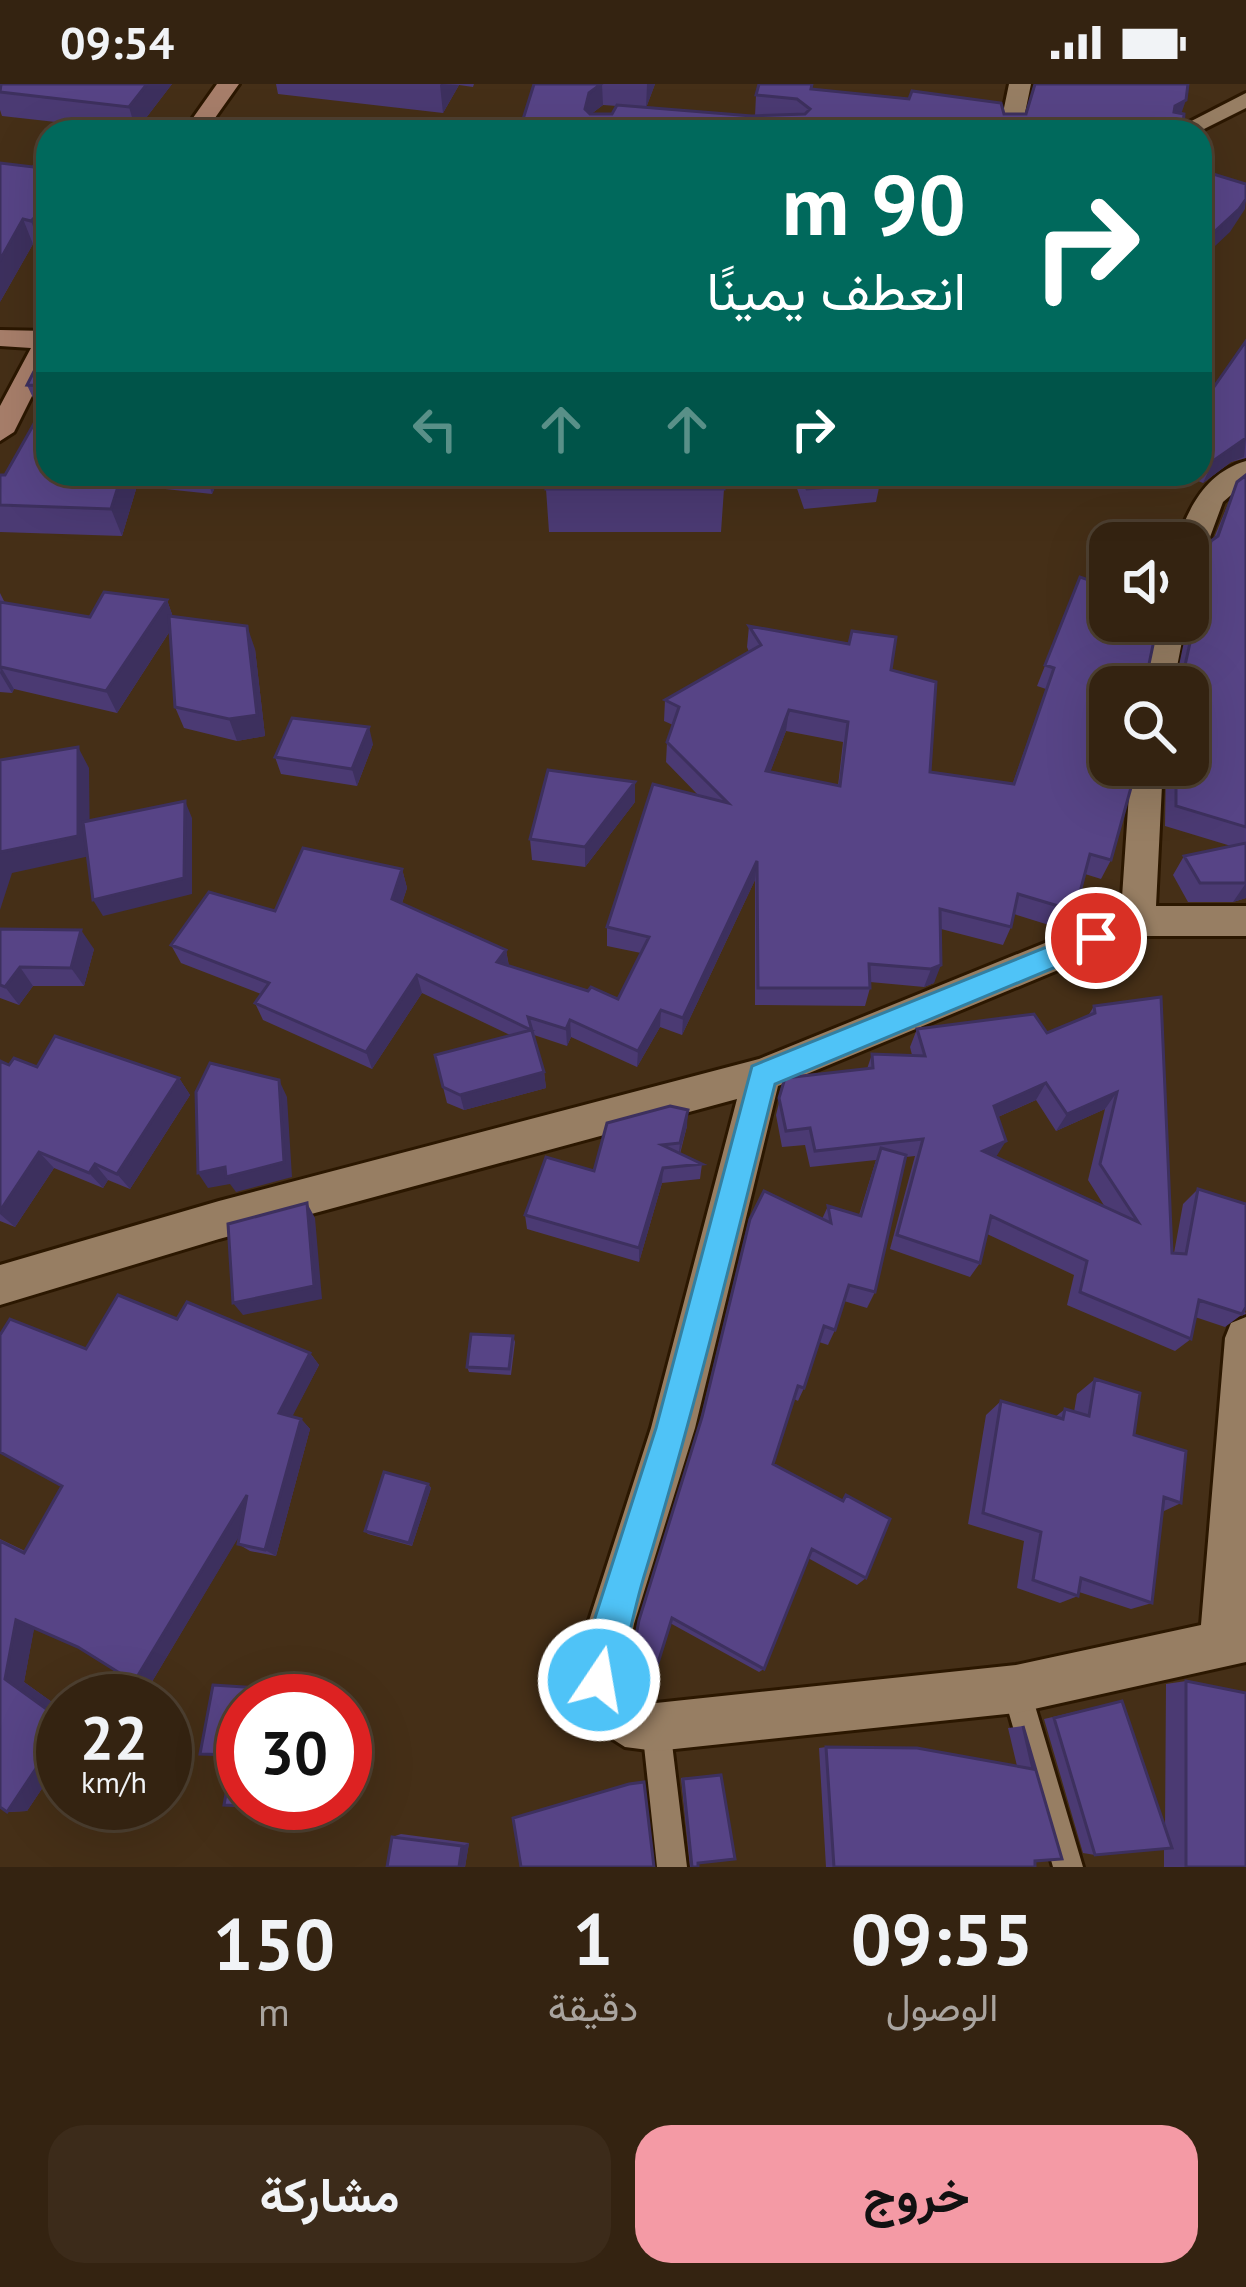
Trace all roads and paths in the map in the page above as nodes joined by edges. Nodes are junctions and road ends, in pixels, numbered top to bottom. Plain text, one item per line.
1 (228, 84) edge
2 (1021, 84) edge
3 (1246, 100) edge
4 (202, 120) edge
5 (1013, 120) edge
6 (1205, 120) edge
7 (0, 338) edge
8 (36, 340) edge
9 (36, 362) edge
10 (0, 432) edge
11 (1246, 470) edge
12 (1197, 522) edge
13 (1146, 786) edge
14 (1138, 921) junction
15 (1246, 921) edge
16 (762, 1076) junction
17 (0, 1285) edge
18 (1246, 1338) edge
19 (1234, 1640) edge
20 (1016, 1689) junction
21 (656, 1727) junction
22 (672, 1867) edge
23 (1068, 1867) edge

1 - 4 main road
2 - 5 street
3 - 6 street
7 - 8 main road
9 - 10 main road
11 - 12 street
13 - 14 street
14 - 15 street
14 - 16 street
16 - 17 street
16 - 21 street
18 - 19 street
19 - 20 street
20 - 21 street
20 - 23 lane
21 - 22 lane

